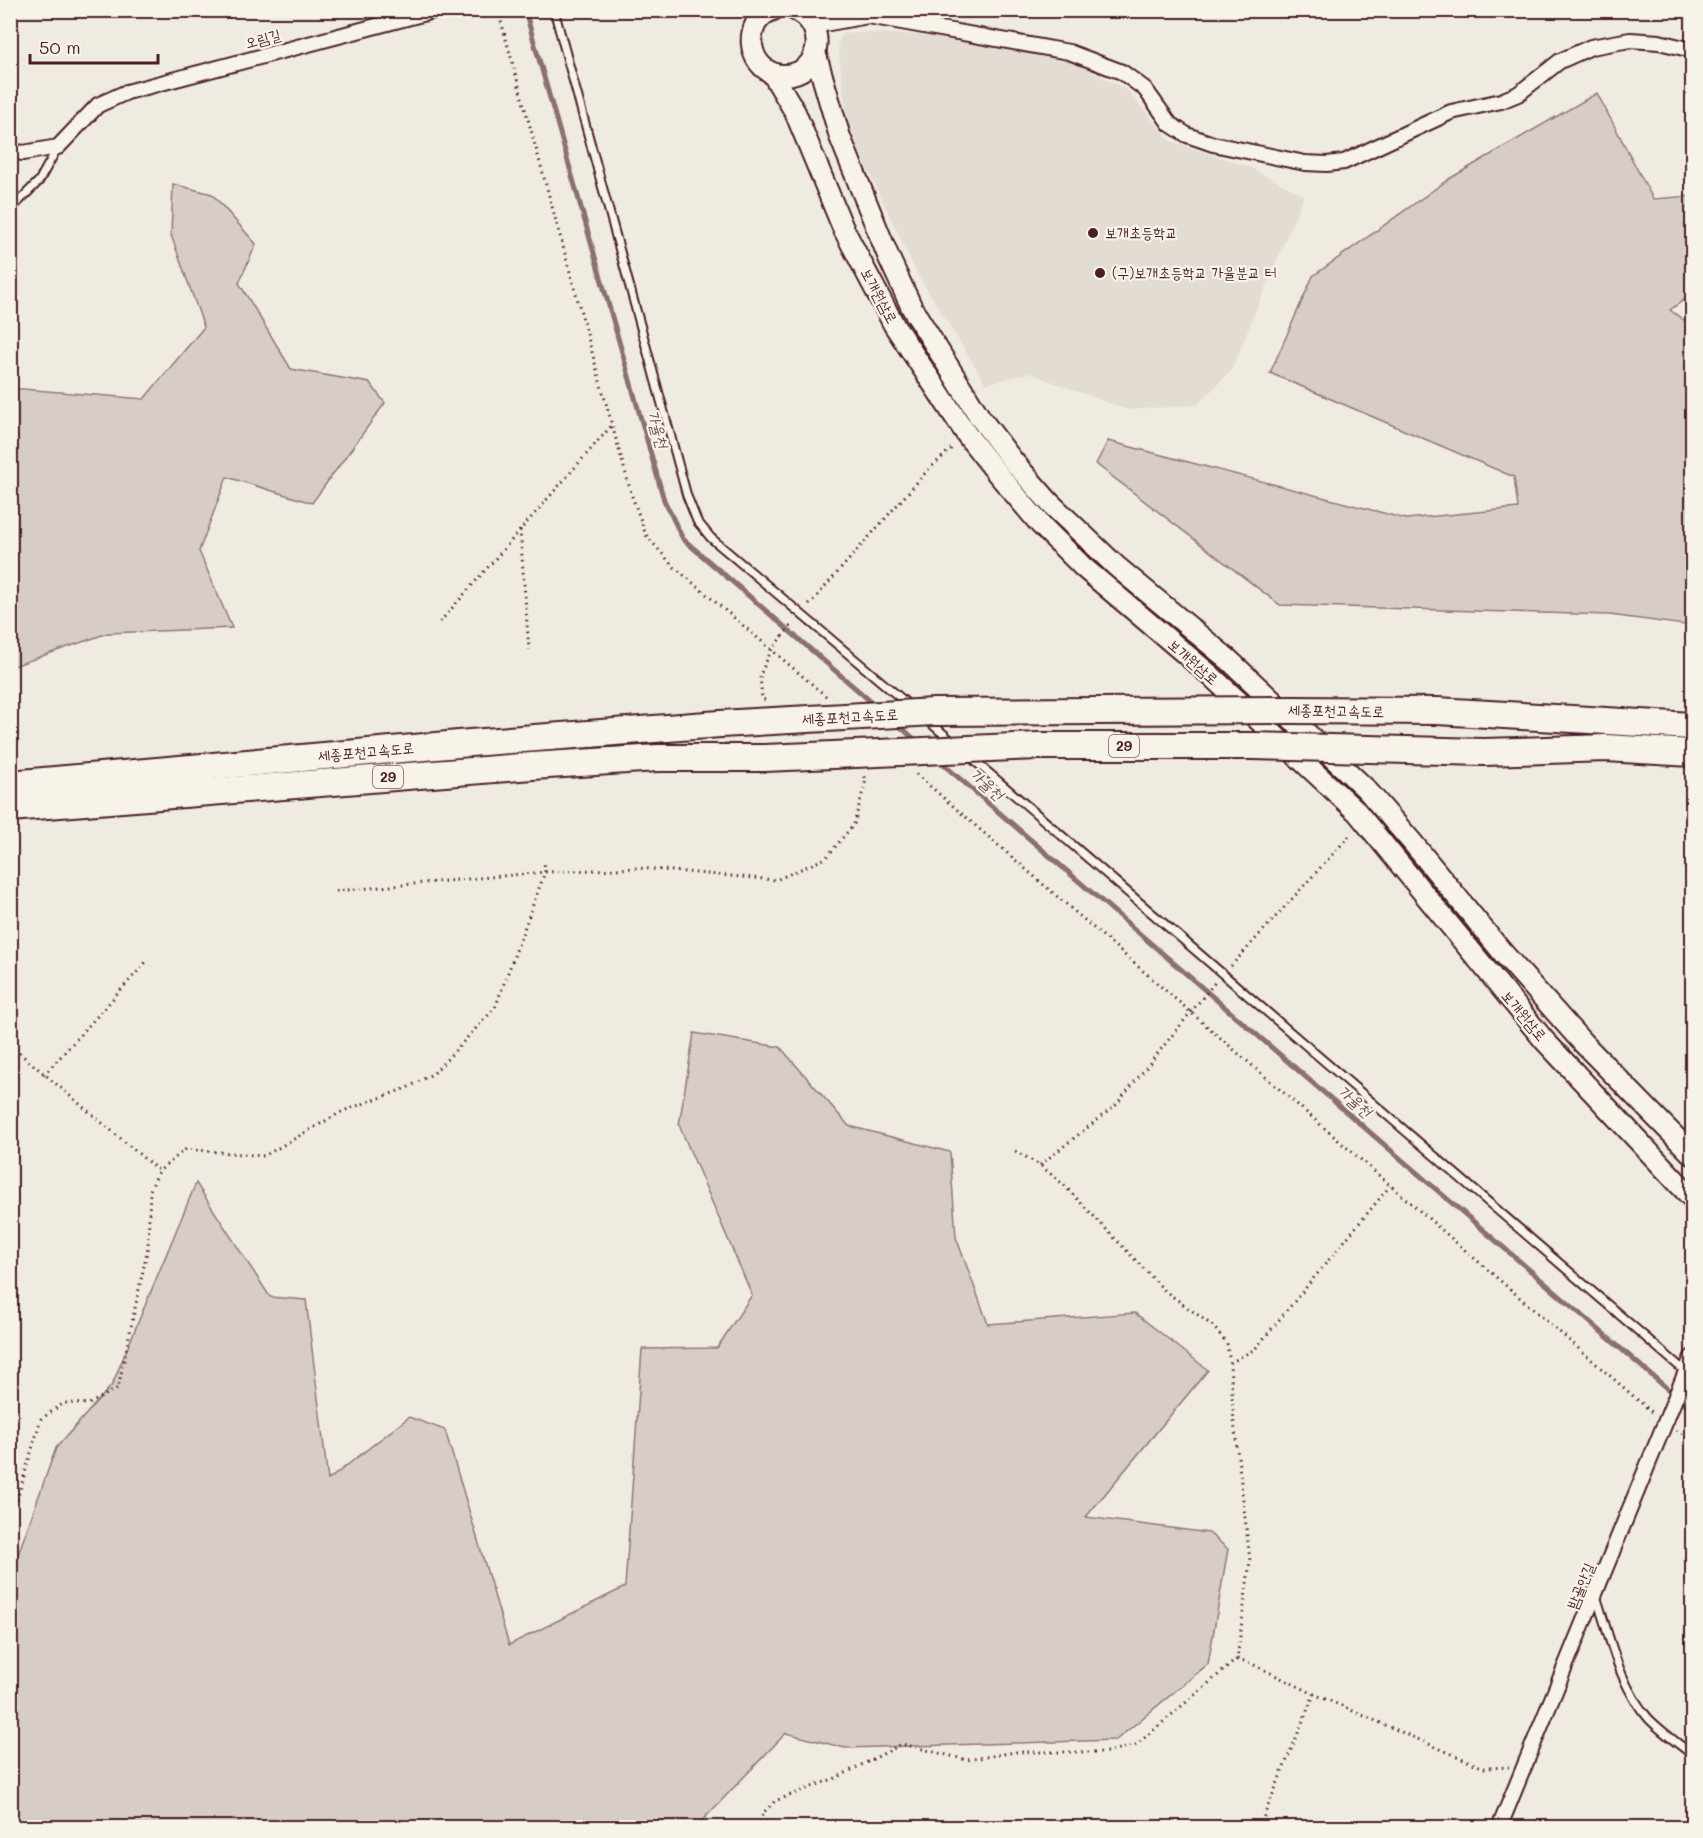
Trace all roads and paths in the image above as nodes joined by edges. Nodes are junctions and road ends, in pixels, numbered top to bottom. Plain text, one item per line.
1 (437, 10) edge
2 (554, 10) edge
3 (773, 10) edge
4 (795, 10) edge
5 (752, 19) edge
6 (813, 26) junction
7 (1692, 50) edge
8 (815, 52) junction
9 (772, 73) junction
10 (58, 147) junction
11 (10, 151) edge
12 (16, 204) dead end
13 (612, 425) dead end
14 (967, 435) junction
15 (520, 530) junction
16 (802, 613) junction
17 (440, 622) dead end
18 (529, 650) dead end
19 (772, 704) dead end
20 (1692, 726) edge
21 (1692, 753) edge
22 (863, 769) dead end
23 (10, 784) edge
24 (10, 808) edge
25 (1364, 820) junction
26 (544, 862) dead end
27 (545, 872) junction
28 (336, 891) dead end
29 (147, 961) dead end
30 (1220, 977) junction
31 (10, 1045) edge
32 (44, 1075) junction
33 (1015, 1151) dead end
34 (1692, 1154) edge
35 (1040, 1166) junction
36 (159, 1171) junction
37 (1390, 1186) dead end
38 (1692, 1198) edge
39 (1692, 1357) edge
40 (1230, 1363) junction
41 (1685, 1376) junction
42 (10, 1523) edge
43 (1595, 1594) junction
44 (1237, 1659) junction
45 (1314, 1694) junction
46 (1692, 1754) edge
47 (1524, 1766) junction
48 (759, 1827) edge
49 (1259, 1827) edge
50 (1499, 1827) edge

1 - 10 street, 오림길
2 - 16 lane
3 - 5 main road
4 - 6 main road
5 - 9 main road, 보개원삼로
6 - 7 street
6 - 8 main road, 보개원삼로
8 - 9 main road
8 - 34 main road, 보개원삼로
9 - 14 main road, 보개원삼로
10 - 11 street
10 - 12 lane
13 - 15 path
14 - 16 path
14 - 25 main road, 보개원삼로
15 - 17 path
15 - 18 path
16 - 19 path
16 - 30 lane
20 - 23 highway, 세종포천고속도로 / 29, bridge
21 - 24 highway, 세종포천고속도로 / 29, bridge
22 - 27 path
25 - 30 path
25 - 38 main road, 보개원삼로
26 - 27 path
27 - 28 path
27 - 36 path
29 - 32 path
30 - 35 path
30 - 41 lane
31 - 32 path
32 - 36 path
33 - 35 path
35 - 40 path
36 - 42 path
37 - 40 path
39 - 41 street, 밤골안길
40 - 44 path
41 - 43 street, 밤골안길
43 - 46 lane
43 - 47 street, 밤골안길
44 - 45 path
44 - 48 path
45 - 47 path
45 - 49 path
47 - 50 street, 밤골안길

